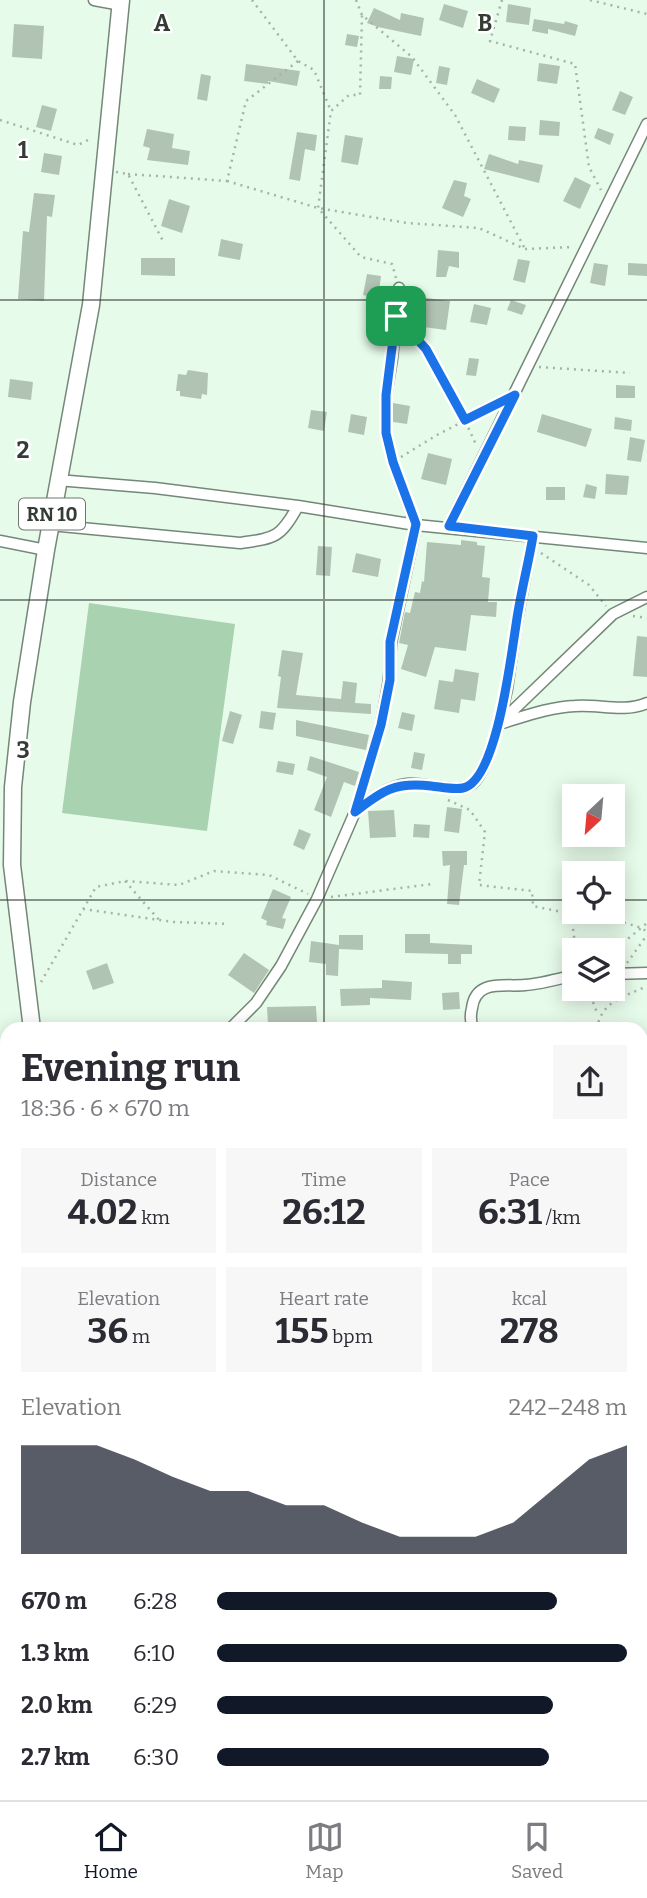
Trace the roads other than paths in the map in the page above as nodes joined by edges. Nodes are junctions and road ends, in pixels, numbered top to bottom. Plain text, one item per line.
1 (94, 0) edge
2 (121, 2) edge
3 (647, 124) edge
4 (641, 144) edge
5 (399, 288) road end
6 (57, 481) junction
7 (298, 506) junction
8 (416, 524) junction
9 (50, 525) junction
10 (449, 526) junction
11 (0, 541) edge
12 (532, 541) junction
13 (647, 548) edge
14 (46, 550) junction
15 (647, 597) edge
16 (647, 703) edge
17 (499, 724) junction
18 (355, 812) junction
19 (647, 973) edge
20 (625, 974) edge
21 (562, 978) edge
22 (31, 1022) edge
23 (237, 1022) edge
24 (471, 1022) edge

1 - 2 street
2 - 6 main road, RN 10
3 - 4 street
4 - 10 street
5 - 8 street
6 - 7 street
6 - 9 main road, RN 10
7 - 8 street
7 - 9 street
8 - 10 street
8 - 18 street
9 - 14 main road, RN 10
10 - 12 street
11 - 14 street
12 - 13 street
12 - 17 street
14 - 22 main road, RN 10
15 - 17 street
16 - 17 street
17 - 18 street
18 - 23 street
19 - 20 street
21 - 24 street

